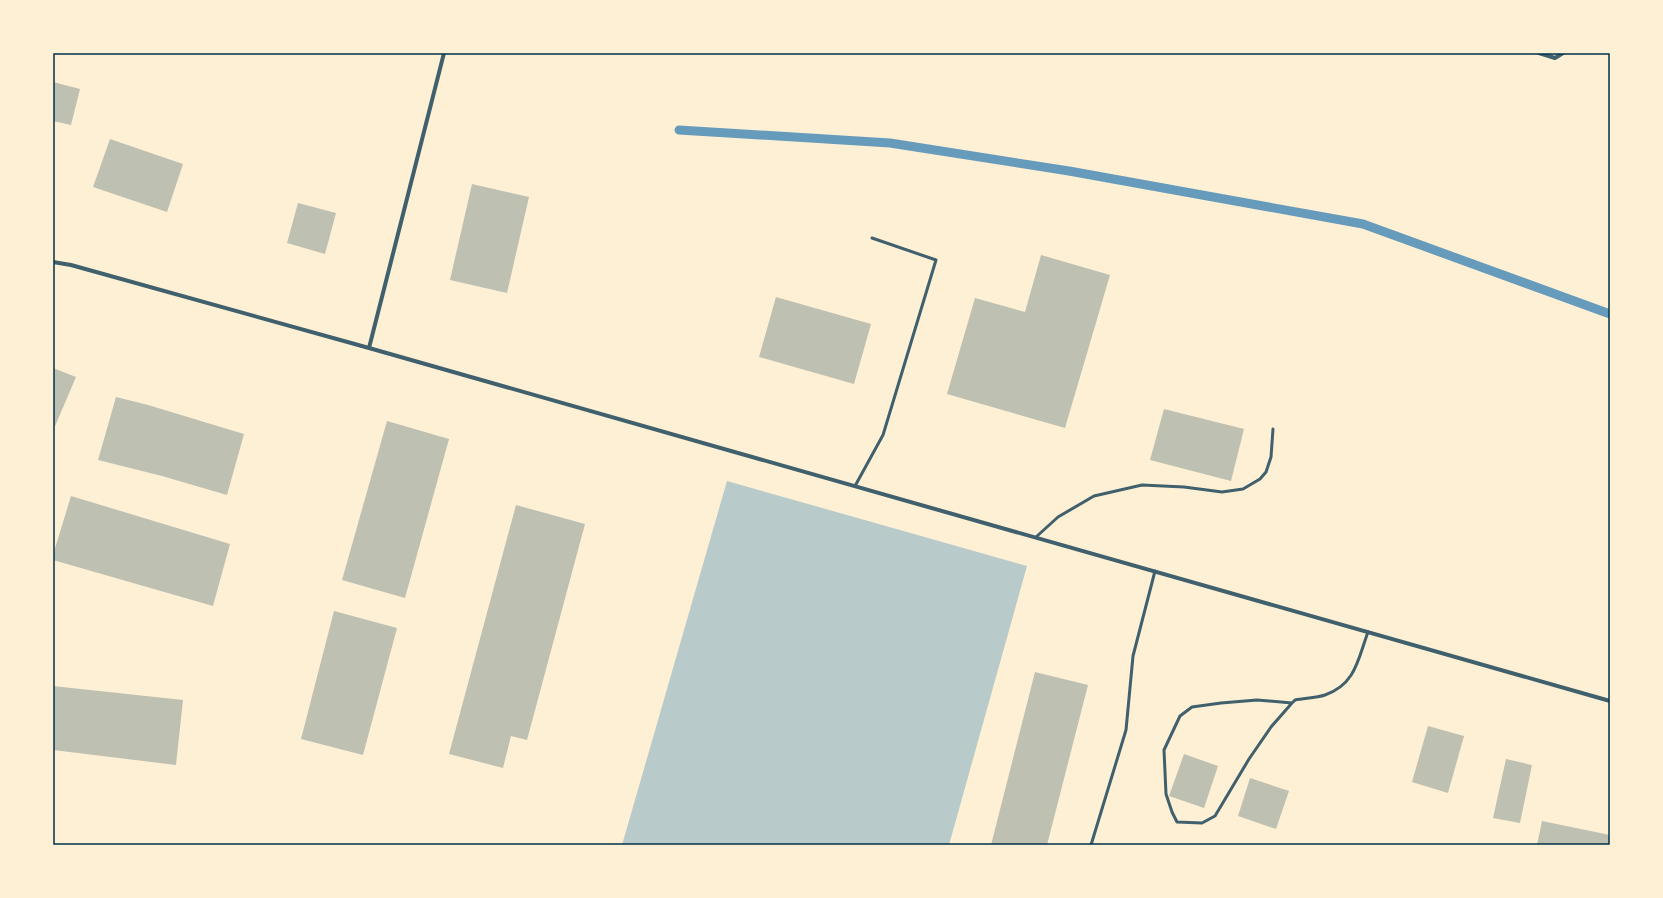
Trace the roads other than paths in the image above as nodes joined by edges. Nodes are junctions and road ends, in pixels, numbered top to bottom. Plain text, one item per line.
1 (444, 53) edge
2 (1539, 53) edge
3 (1563, 53) edge
4 (872, 238) dead end
5 (53, 262) edge
6 (369, 348) junction
7 (1273, 429) dead end
8 (854, 486) junction
9 (1036, 537) junction
10 (1155, 571) junction
11 (1368, 632) junction
12 (1610, 701) edge
13 (1292, 703) junction
14 (1091, 845) edge

1 - 6 street
2 - 3 street
4 - 8 lane
5 - 6 street
6 - 8 street
7 - 9 lane
8 - 9 street
9 - 10 street
10 - 11 street
10 - 14 lane
11 - 12 street
11 - 13 lane
13 - 13 lane

